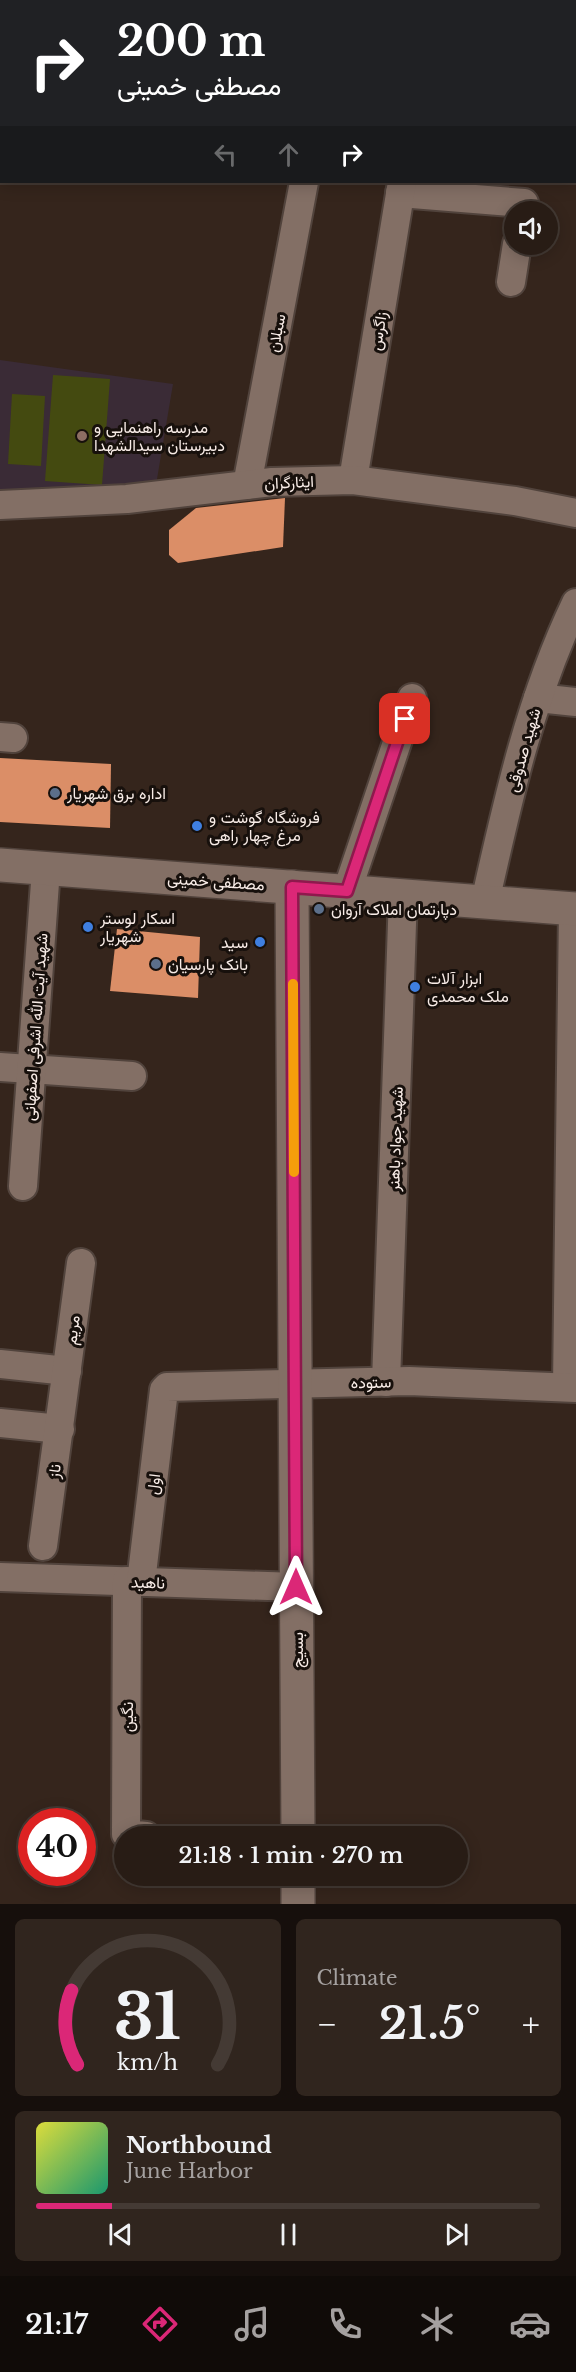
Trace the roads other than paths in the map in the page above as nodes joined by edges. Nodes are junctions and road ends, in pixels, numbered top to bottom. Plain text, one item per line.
1 (304, 183) edge
2 (401, 187) edge
3 (524, 199) edge
4 (515, 255) edge
5 (511, 282) dead end
6 (353, 480) junction
7 (247, 485) junction
8 (0, 505) edge
9 (576, 513) edge
10 (576, 603) edge
11 (412, 698) dead end
12 (538, 698) junction
13 (576, 702) edge
14 (0, 865) edge
15 (46, 869) junction
16 (292, 887) junction
17 (347, 891) junction
18 (403, 895) junction
19 (485, 902) junction
20 (574, 909) edge
21 (0, 1066) edge
22 (31, 1069) junction
23 (132, 1076) dead end
24 (23, 1186) dead end
25 (81, 1263) dead end
26 (0, 1364) edge
27 (386, 1382) junction
28 (66, 1384) junction
29 (295, 1384) junction
30 (167, 1387) joint
31 (571, 1388) edge
32 (0, 1423) edge
33 (60, 1429) junction
34 (43, 1546) dead end
35 (0, 1577) edge
36 (134, 1581) junction
37 (296, 1587) junction
38 (126, 1826) edge
39 (298, 1826) edge
40 (298, 1886) edge
41 (298, 1904) edge

1 - 7 street, سبلان
2 - 3 street
2 - 6 street, زاگرس
4 - 5 street
6 - 7 street, ایثارگران
6 - 9 street, ایثارگران
7 - 8 street, ایثارگران
10 - 12 street, شهید صدوقی
11 - 17 street
12 - 13 street
12 - 19 street, شهید صدوقی
14 - 15 street, مصطفی خمینی
15 - 16 street, مصطفی خمینی
15 - 22 street, شهید آیت الله اشرفی اصفهانی
16 - 17 street, مصطفی خمینی
16 - 29 street, بسیج
17 - 18 street, مصطفی خمینی
18 - 19 street, مصطفی خمینی
18 - 27 street, شهید جواد باهنر
19 - 20 street, مصطفی خمینی
20 - 31 street
21 - 22 street
22 - 23 street
22 - 24 street, شهید آیت الله اشرفی اصفهانی
25 - 28 street, مریم
26 - 28 street
27 - 29 street, ستوده
27 - 31 street, ستوده
28 - 33 street, ناز
29 - 30 street, ستوده
29 - 37 street, بسیج
30 - 36 street, اول
32 - 33 street
33 - 34 street, ناز
35 - 36 street, ناهید
36 - 37 street, ناهید
36 - 38 street, نگین
37 - 39 street, بسیج
40 - 41 street

